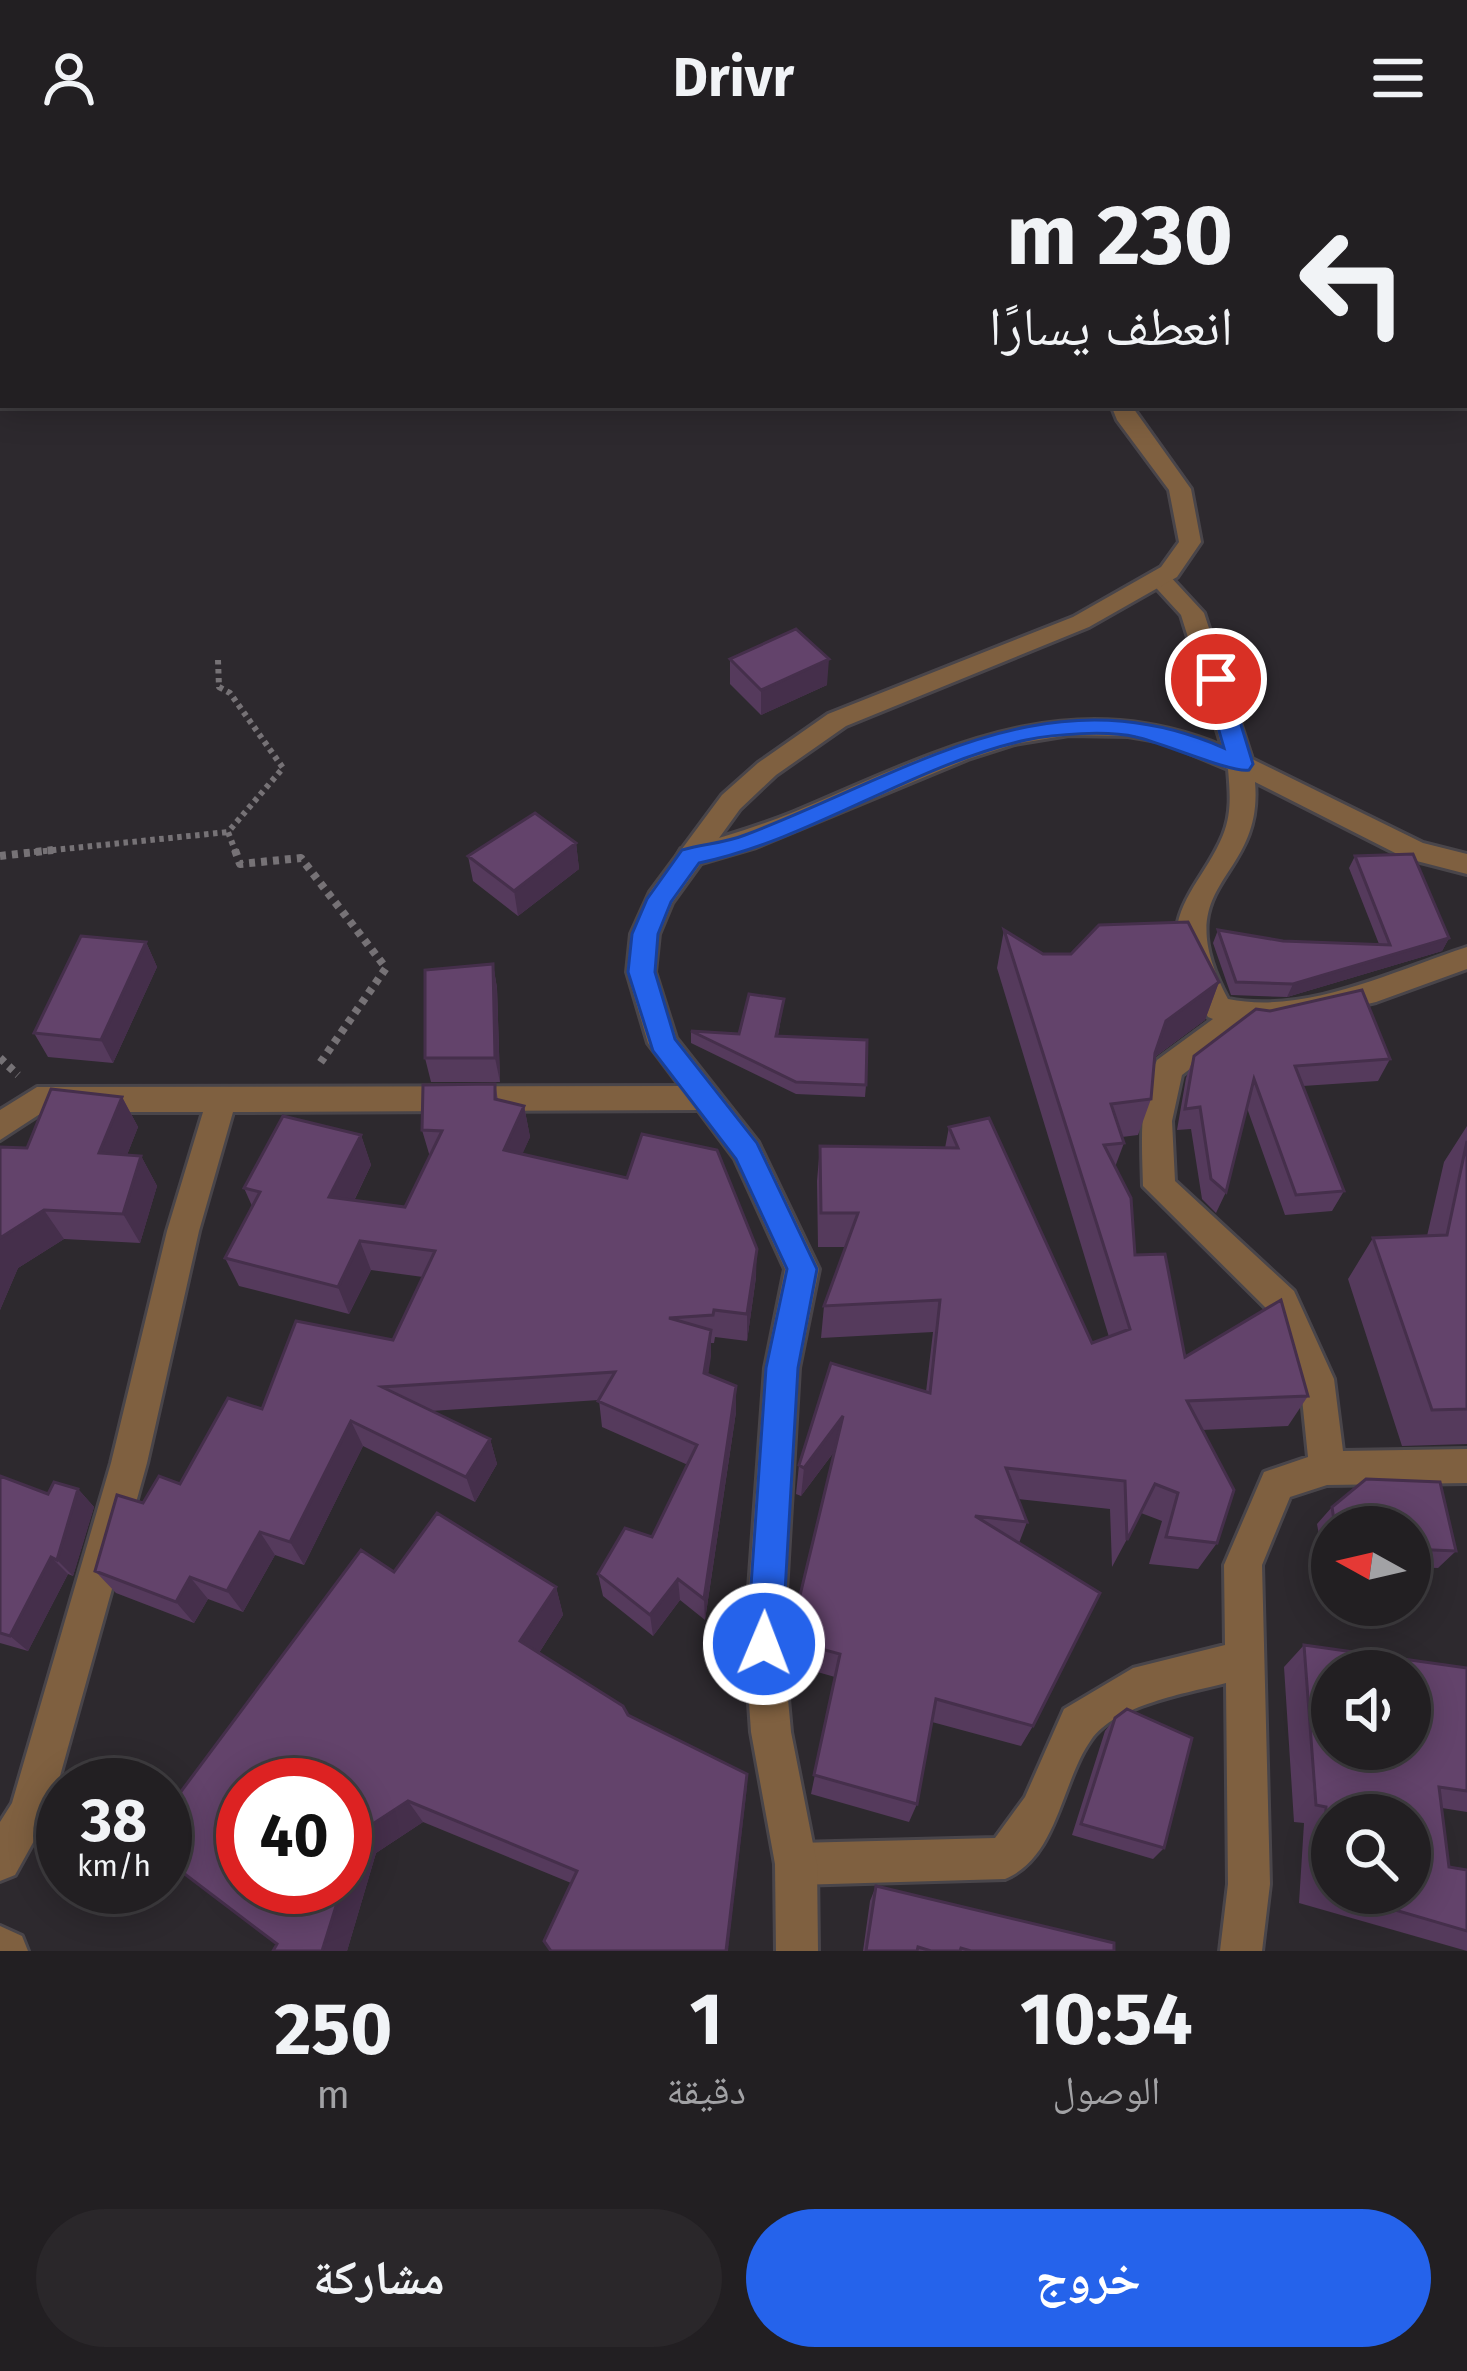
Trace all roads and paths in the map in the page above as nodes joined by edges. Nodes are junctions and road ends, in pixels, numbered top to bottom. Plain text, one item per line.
1 (1121, 408) edge
2 (1159, 578) junction
3 (218, 660) dead end
4 (1241, 764) junction
5 (227, 832) junction
6 (0, 856) edge
7 (691, 856) junction
8 (1467, 864) edge
9 (1467, 958) edge
10 (1242, 1013) junction
11 (703, 1098) junction
12 (221, 1102) junction
13 (292, 1102) junction
14 (0, 1127) edge
15 (1467, 1466) edge
16 (1327, 1468) junction
17 (1245, 1659) junction
18 (0, 1860) edge
19 (796, 1864) junction
20 (797, 1951) edge
21 (1240, 1951) edge

1 - 2 street
2 - 4 street
2 - 7 street
3 - 5 path
4 - 7 street
4 - 8 street
4 - 10 street
5 - 6 path
5 - 13 path
7 - 11 street
9 - 10 street
10 - 16 street
11 - 13 street
11 - 19 street
12 - 13 street
12 - 14 street
12 - 18 street
15 - 16 street
16 - 17 street
17 - 19 street
17 - 21 street
19 - 20 street

